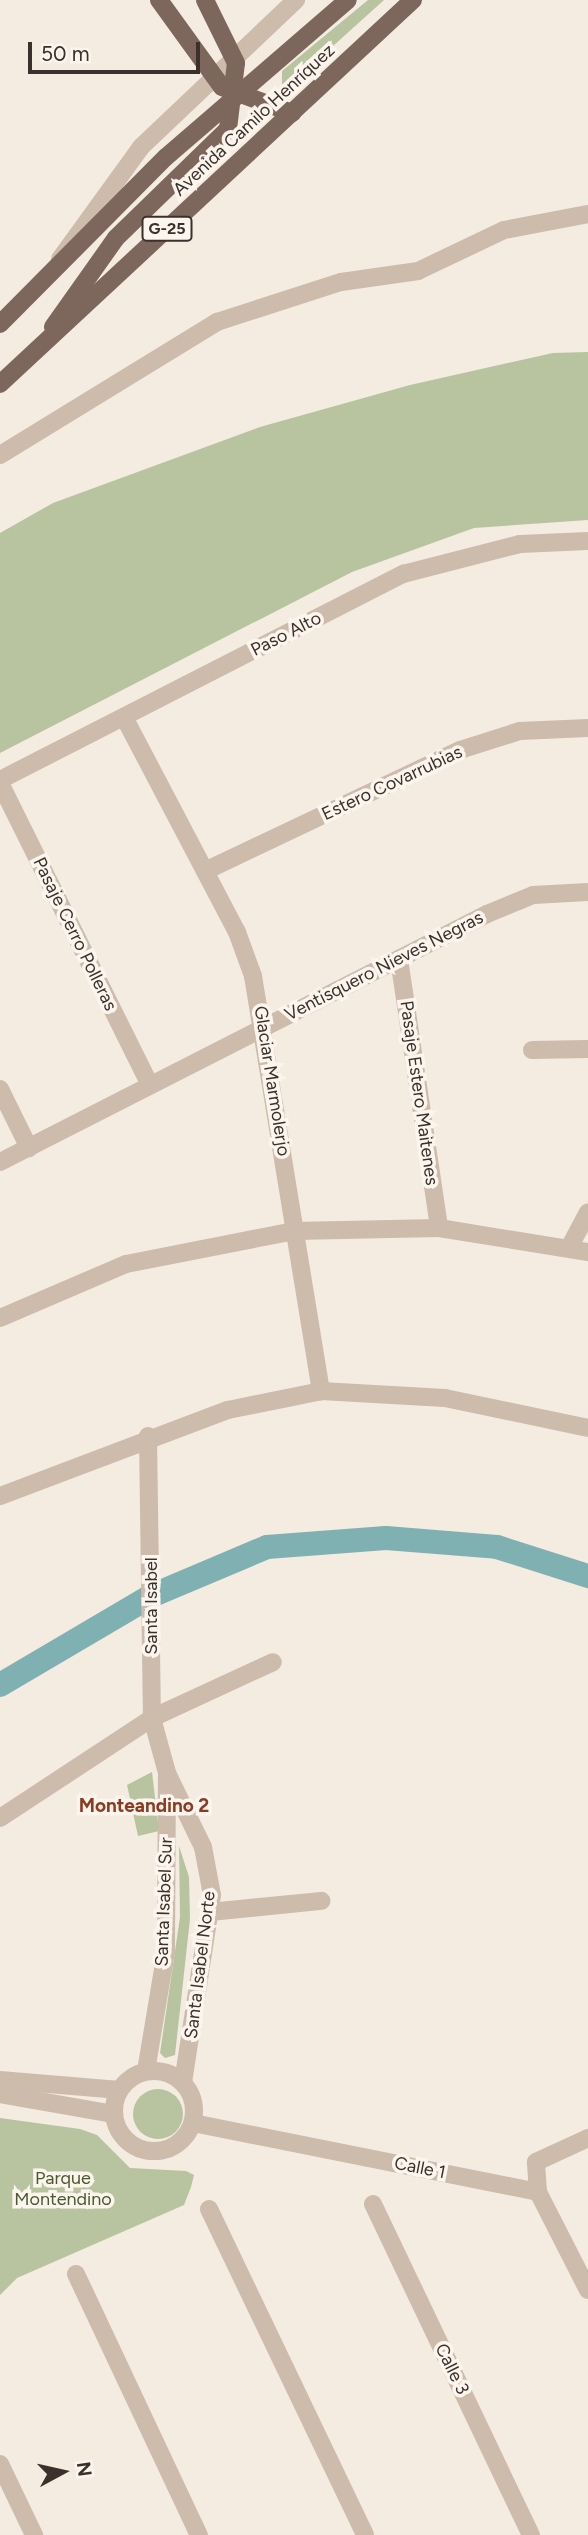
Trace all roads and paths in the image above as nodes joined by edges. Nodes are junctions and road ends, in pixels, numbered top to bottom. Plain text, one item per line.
1 (159, 0) edge
2 (205, 0) edge
3 (296, 0) edge
4 (348, 0) edge
5 (413, 0) edge
6 (233, 52) junction
7 (210, 76) junction
8 (236, 95) junction
9 (292, 113) junction
10 (588, 214) edge
11 (57, 265) junction
12 (0, 324) edge
13 (42, 345) junction
14 (0, 384) edge
15 (0, 455) edge
16 (588, 541) edge
17 (124, 717) junction
18 (588, 728) edge
19 (0, 782) edge
20 (205, 871) junction
21 (588, 892) edge
22 (399, 959) junction
23 (266, 1025) junction
24 (588, 1049) edge
25 (533, 1050) dead end
26 (150, 1086) junction
27 (0, 1090) edge
28 (29, 1148) junction
29 (0, 1163) edge
30 (588, 1212) edge
31 (439, 1228) junction
32 (294, 1231) junction
33 (570, 1247) junction
34 (588, 1252) edge
35 (0, 1318) edge
36 (321, 1391) junction
37 (588, 1428) edge
38 (148, 1436) junction
39 (0, 1496) edge
40 (273, 1662) dead end
41 (152, 1718) junction
42 (167, 1773) junction
43 (0, 1818) edge
44 (321, 1901) dead end
45 (210, 1912) junction
46 (146, 2071) junction
47 (0, 2080) edge
48 (183, 2082) junction
49 (120, 2090) junction
50 (0, 2094) edge
51 (114, 2114) junction
52 (193, 2123) junction
53 (588, 2138) edge
54 (538, 2192) junction
55 (373, 2204) dead end
56 (209, 2209) dead end
57 (76, 2274) dead end
58 (588, 2290) edge
59 (0, 2464) edge
60 (34, 2535) edge
61 (199, 2535) edge
62 (365, 2535) edge
63 (531, 2535) edge

1 - 7 main road
2 - 6 main road
3 - 6 street, Avenida Camilo Henríquez
4 - 8 main road, Avenida Camilo Henríquez / G-25
5 - 9 main road, Avenida Camilo Henríquez / G-25
6 - 7 street, Avenida Camilo Henríquez
6 - 8 main road
7 - 8 main road
7 - 11 street, Avenida Camilo Henríquez
8 - 9 main road
8 - 11 main road, Avenida Camilo Henríquez / G-25
8 - 13 main road
9 - 13 main road, Avenida Camilo Henríquez / G-25
10 - 15 street
11 - 12 main road, Avenida Camilo Henríquez / G-25
13 - 14 main road, Avenida Camilo Henríquez / G-25
16 - 17 street, Paso Alto
17 - 19 street, Paso Alto
17 - 20 street, Glaciar Marmolerjo
18 - 20 street, Estero Covarrubias
19 - 26 street, Pasaje Cerro Polleras
20 - 23 street, Glaciar Marmolerjo
21 - 22 street, Ventisquero Nieves Negras
22 - 23 street, Ventisquero Nieves Negras
22 - 31 street, Pasaje Estero Maitenes
23 - 26 street, Ventisquero Nieves Negras
23 - 32 street, Glaciar Marmolerjo
24 - 25 street
26 - 28 street, Ventisquero Nieves Negras
27 - 28 street
28 - 29 street, Ventisquero Nieves Negras
30 - 33 street
31 - 32 street
31 - 33 street
32 - 35 street
32 - 36 street, Glaciar Marmolerjo
33 - 34 street
36 - 37 street
36 - 38 street
38 - 39 street
38 - 41 street, Santa Isabel
40 - 41 street
41 - 42 street, Santa Isabel
41 - 43 street
42 - 45 street, Santa Isabel Norte
42 - 46 street, Santa Isabel Sur
44 - 45 street
45 - 48 street, Santa Isabel Norte
46 - 48 street
46 - 49 street
47 - 49 street
48 - 52 street
49 - 51 street
50 - 51 street
51 - 52 street
52 - 54 street, Calle 1
53 - 54 street
54 - 58 street
55 - 63 street, Calle 3
56 - 62 street
57 - 61 street
59 - 60 street

